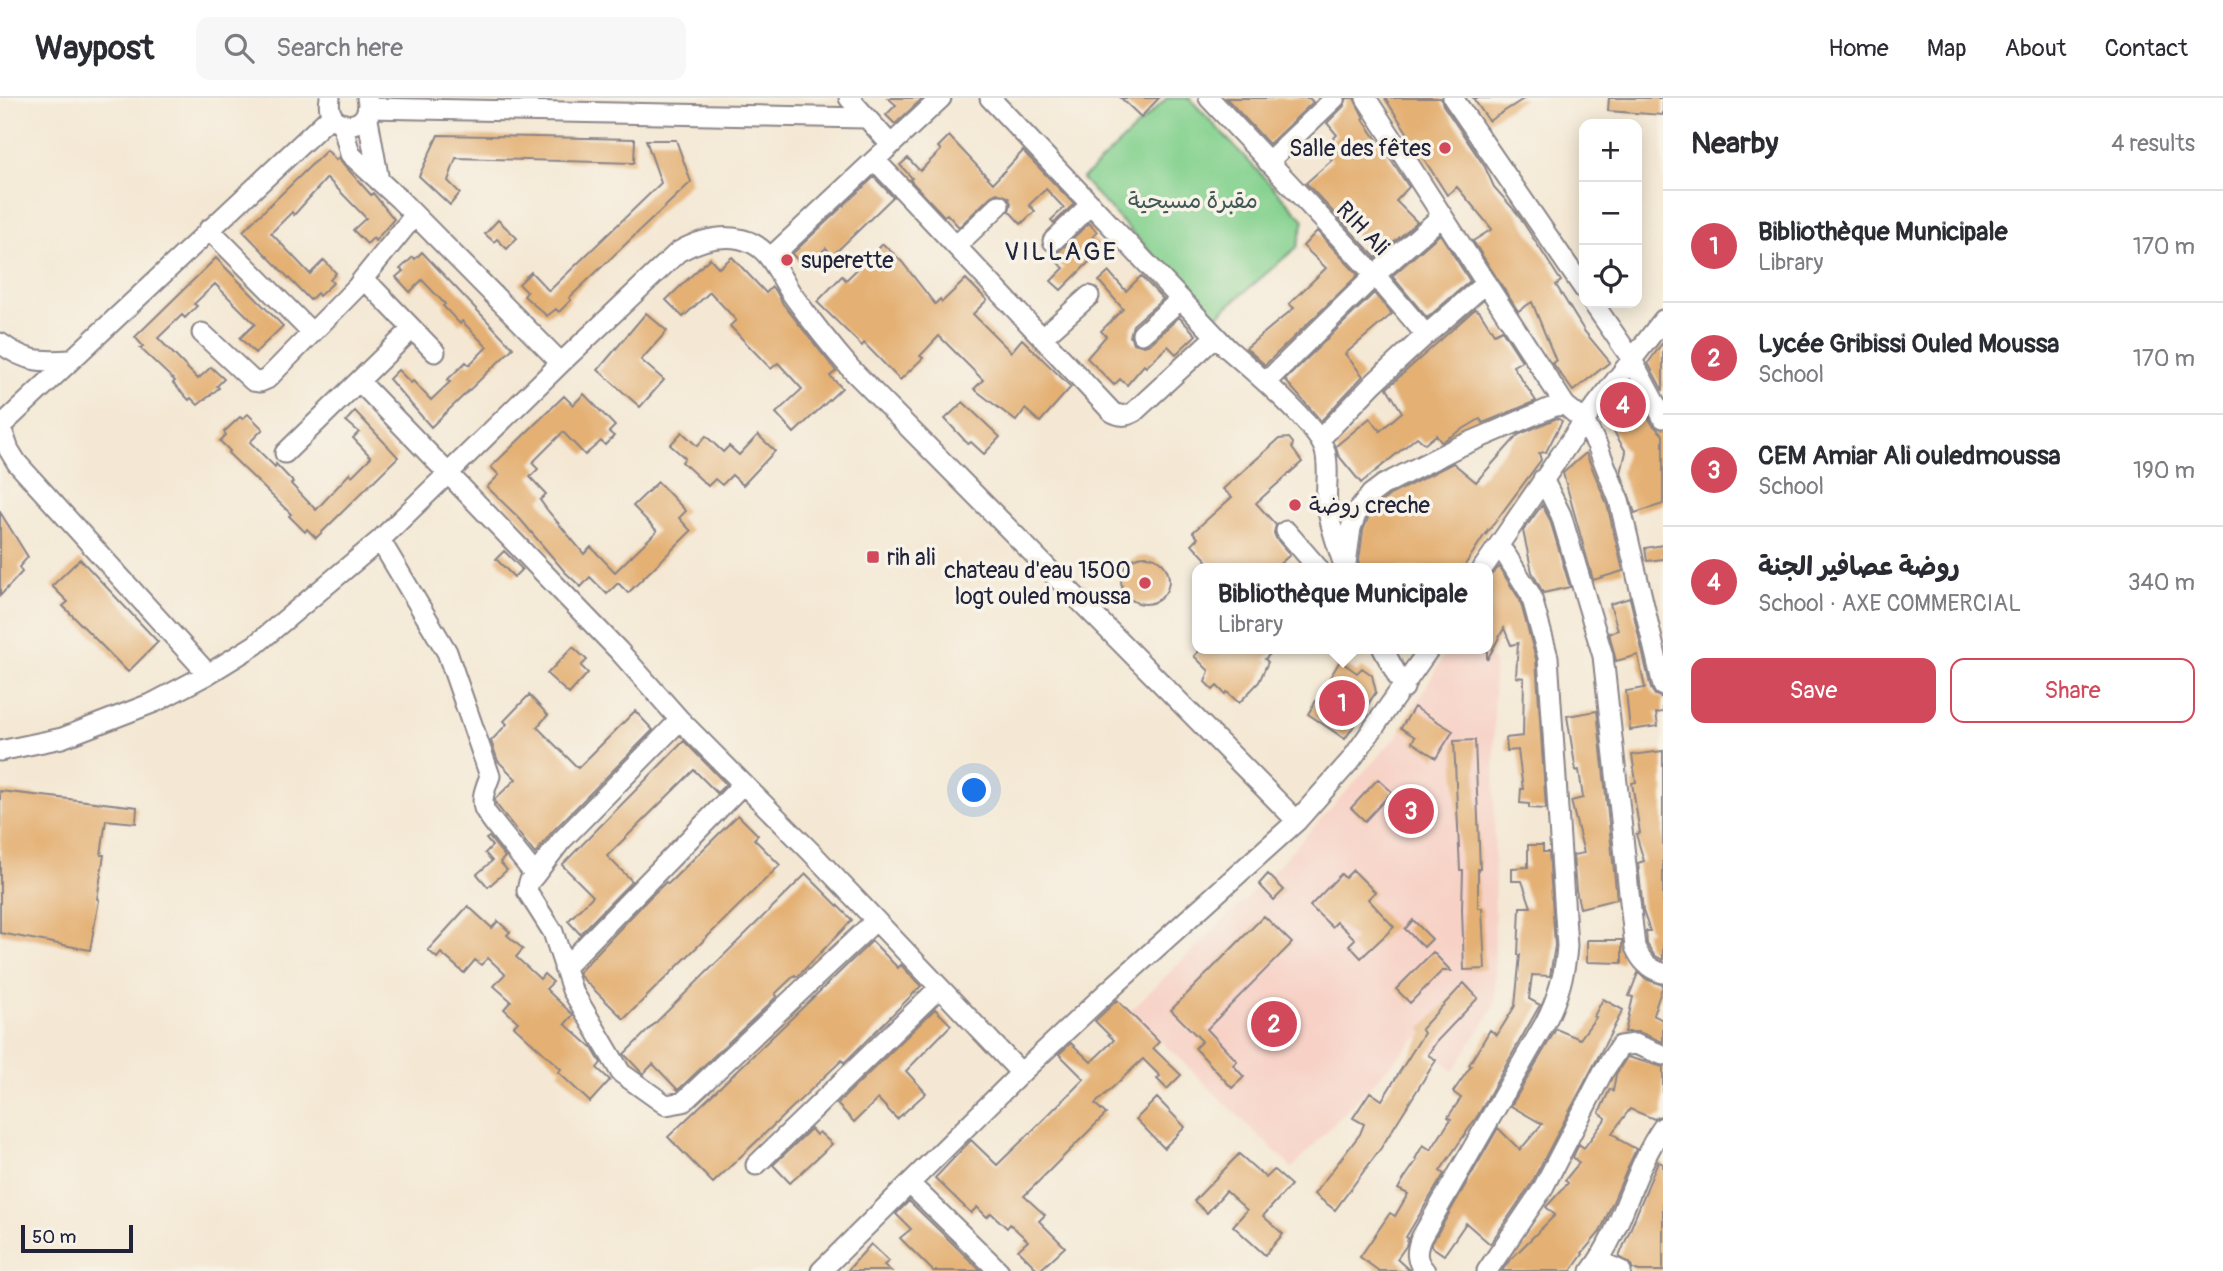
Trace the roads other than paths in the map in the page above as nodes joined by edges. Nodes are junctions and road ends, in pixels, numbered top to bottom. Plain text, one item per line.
1 (849, 98) edge
2 (941, 98) edge
3 (990, 98) edge
4 (1209, 98) edge
5 (1335, 98) edge
6 (1366, 98) edge
7 (1454, 98) edge
8 (368, 107) edge
9 (334, 112) edge
10 (866, 118) junction
11 (891, 145) junction
12 (875, 160) junction
13 (1268, 162) junction
14 (379, 181) junction
15 (1091, 204) junction
16 (999, 205) dead end
17 (414, 216) junction
18 (1442, 216) junction
19 (209, 229) junction
20 (1053, 241) dead end
21 (956, 246) junction
22 (770, 258) junction
23 (1375, 275) junction
24 (362, 279) junction
25 (1579, 282) edge
26 (1486, 283) junction
27 (1089, 296) dead end
28 (1181, 299) junction
29 (1596, 308) edge
30 (1663, 320) edge
31 (412, 329) junction
32 (202, 333) dead end
33 (312, 333) junction
34 (1428, 333) junction
35 (1142, 334) dead end
36 (1216, 336) junction
37 (1043, 337) junction
38 (0, 343) edge
39 (435, 352) dead end
40 (1631, 358) junction
41 (71, 360) junction
42 (561, 363) junction
43 (359, 381) junction
44 (1266, 382) junction
45 (1565, 405) junction
46 (1663, 418) edge
47 (1584, 421) junction
48 (0, 426) edge
49 (1320, 439) junction
50 (285, 453) dead end
51 (449, 472) junction
52 (1543, 479) junction
53 (1286, 531) dead end
54 (380, 540) junction
55 (1498, 546) junction
56 (1314, 563) edge
57 (1343, 563) edge
58 (1346, 563) edge
59 (1486, 563) edge
60 (1386, 654) edge
61 (1426, 654) edge
62 (208, 674) junction
63 (1663, 686) edge
64 (1404, 688) junction
65 (681, 720) junction
66 (0, 751) edge
67 (743, 784) junction
68 (1297, 821) junction
69 (535, 874) junction
70 (875, 920) junction
71 (564, 968) junction
72 (1663, 973) edge
73 (939, 988) junction
74 (1663, 1055) edge
75 (1021, 1073) junction
76 (1663, 1127) edge
77 (756, 1165) dead end
78 (910, 1184) junction
79 (1595, 1266) edge
80 (827, 1269) edge
81 (999, 1271) edge
82 (1425, 1271) edge
83 (1486, 1271) edge
84 (1622, 1271) edge

1 - 10 street
2 - 11 street
3 - 15 street
4 - 13 street, RIH Ali
5 - 13 street
6 - 18 street
7 - 25 street
8 - 9 street
8 - 10 street
8 - 14 street
9 - 14 street
9 - 19 street
10 - 11 street
11 - 12 street
12 - 21 street
12 - 22 street
13 - 23 street, RIH Ali
14 - 17 street
15 - 20 street
15 - 28 street
16 - 21 street
17 - 24 street
17 - 42 street
18 - 23 street
18 - 26 street
19 - 33 street
19 - 41 street
21 - 37 street
22 - 42 street
22 - 68 street
23 - 34 street, RIH Ali
23 - 44 street
24 - 31 street
24 - 33 street
26 - 34 street
26 - 45 street
27 - 37 street
28 - 35 street
28 - 36 street
29 - 40 street
30 - 40 street
31 - 39 street
31 - 43 street
32 - 33 street
34 - 49 street
36 - 37 street
36 - 44 street
38 - 41 street
40 - 46 street
40 - 47 street
41 - 48 street
42 - 51 street
43 - 50 street
43 - 51 street
44 - 49 street
45 - 47 street
45 - 58 street
47 - 52 street
47 - 63 street
48 - 62 street
49 - 57 street
51 - 54 street
51 - 65 street
52 - 55 street
52 - 72 street
53 - 56 street
54 - 62 street
54 - 69 street
55 - 59 street
55 - 82 street
60 - 64 street
61 - 64 street
62 - 66 street
64 - 68 street
65 - 67 street
65 - 69 street
67 - 70 street
67 - 71 street
68 - 75 street
69 - 71 street
70 - 71 street
70 - 73 street
73 - 75 street
73 - 77 street
74 - 83 street
75 - 78 street
76 - 79 street
78 - 80 street
78 - 81 street
79 - 84 street

